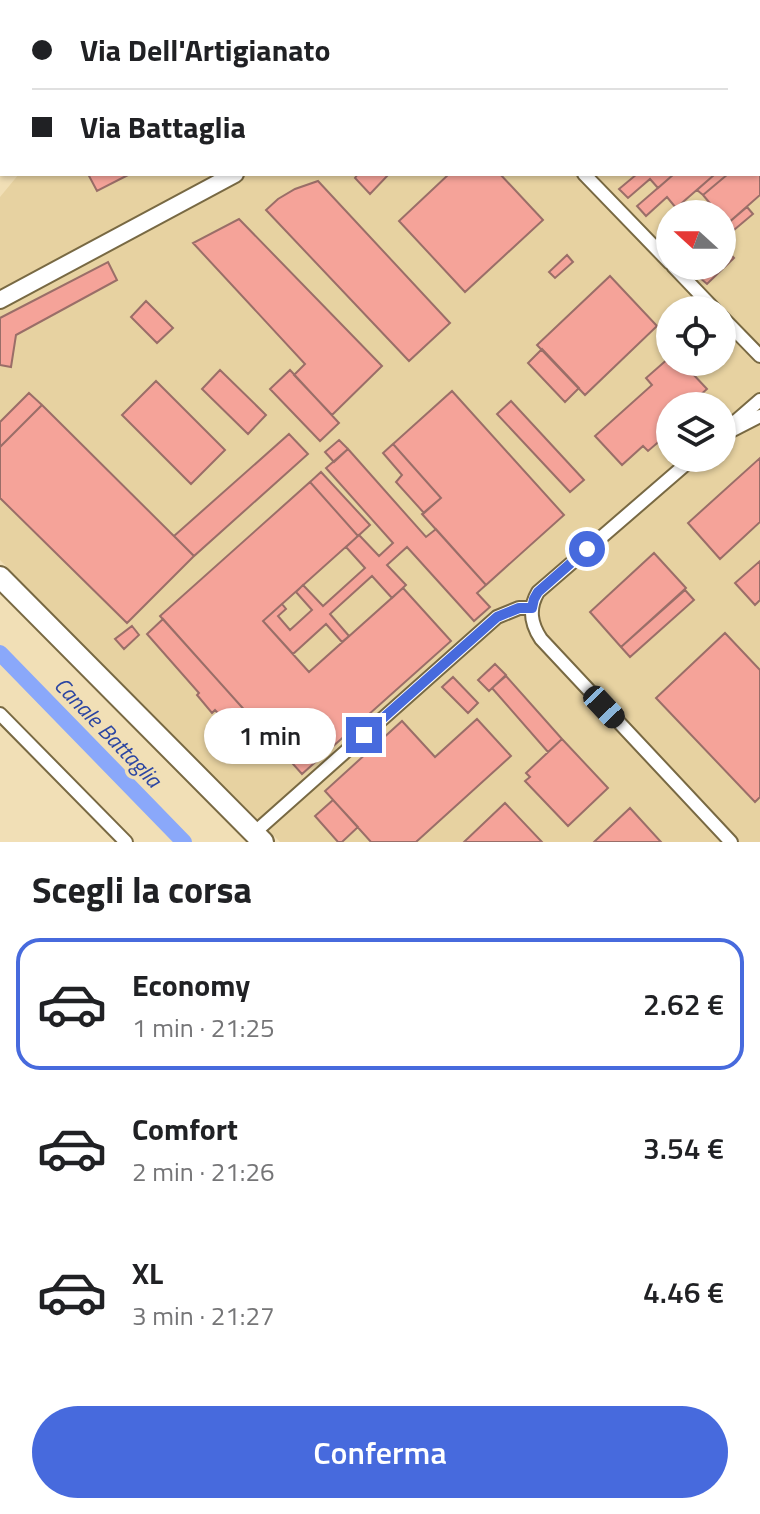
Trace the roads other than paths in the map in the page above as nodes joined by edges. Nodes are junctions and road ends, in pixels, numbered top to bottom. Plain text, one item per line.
1 (231, 176) edge
2 (586, 176) edge
3 (656, 248) edge
4 (687, 280) edge
5 (702, 296) edge
6 (0, 300) edge
7 (736, 331) edge
8 (760, 356) edge
9 (760, 400) edge
10 (760, 416) edge
11 (736, 421) edge
12 (736, 429) edge
13 (677, 472) edge
14 (0, 577) edge
15 (532, 608) junction
16 (0, 714) edge
17 (258, 837) edge
18 (126, 842) edge
19 (731, 842) edge

1 - 6 street
2 - 3 street
4 - 5 street
7 - 8 street
9 - 11 street
10 - 12 street
13 - 15 street
14 - 17 main road
15 - 17 street
15 - 19 street
16 - 18 street

